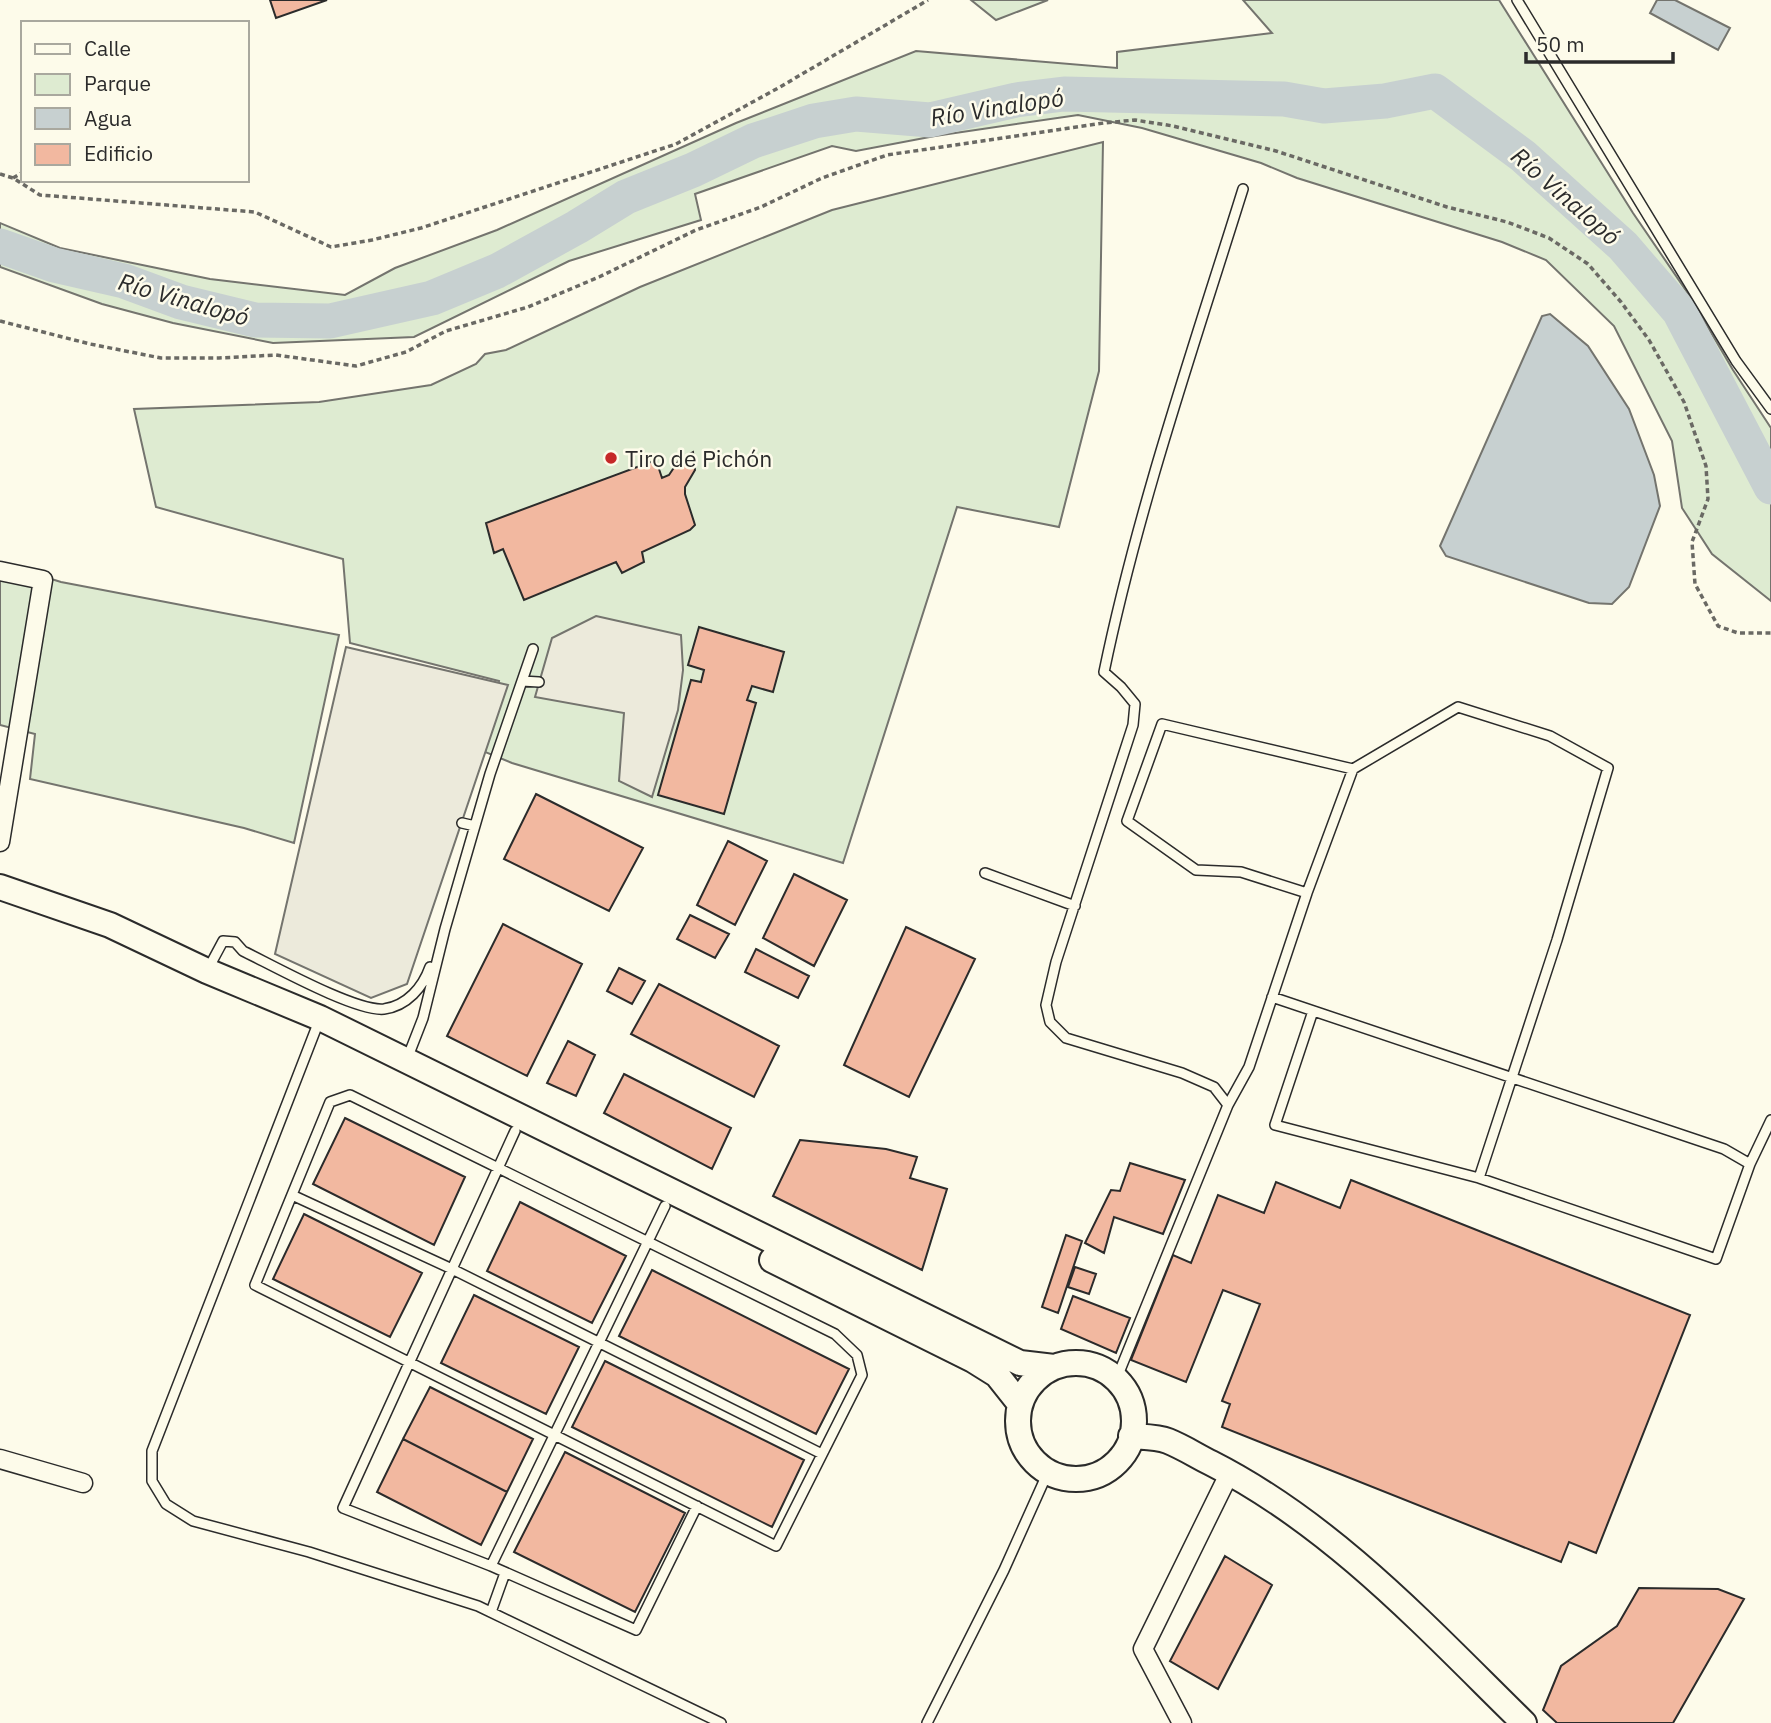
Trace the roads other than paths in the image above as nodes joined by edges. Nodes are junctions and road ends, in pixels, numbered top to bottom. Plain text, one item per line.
1 (1517, 0) edge
2 (1242, 189) dead end
3 (1771, 409) edge
4 (0, 571) edge
5 (533, 649) dead end
6 (522, 681) junction
7 (539, 682) dead end
8 (1353, 769) junction
9 (462, 823) dead end
10 (475, 826) junction
11 (0, 842) edge
12 (985, 873) dead end
13 (0, 887) edge
14 (1307, 893) junction
15 (1074, 906) junction
16 (445, 929) junction
17 (207, 971) junction
18 (1272, 997) junction
19 (1313, 1011) junction
20 (317, 1025) junction
21 (406, 1060) junction
22 (1512, 1078) junction
23 (1228, 1105) junction
24 (1771, 1120) edge
25 (515, 1131) junction
26 (1750, 1164) junction
27 (498, 1169) junction
28 (1479, 1178) junction
29 (292, 1195) junction
30 (665, 1206) junction
31 (649, 1243) junction
32 (452, 1269) junction
33 (600, 1342) junction
34 (409, 1362) junction
35 (1054, 1367) junction
36 (1116, 1380) junction
37 (1020, 1404) junction
38 (555, 1434) junction
39 (1132, 1436) junction
40 (822, 1454) junction
41 (0, 1459) edge
42 (1048, 1472) junction
43 (1230, 1472) junction
44 (83, 1483) dead end
45 (697, 1506) junction
46 (491, 1566) junction
47 (505, 1573) junction
48 (491, 1612) junction
49 (722, 1723) edge
50 (927, 1723) edge
51 (1182, 1723) edge
52 (1524, 1723) edge

1 - 3 lane
2 - 15 lane
4 - 11 street
5 - 6 lane
6 - 7 lane
6 - 10 lane
8 - 14 lane
8 - 14 lane
8 - 22 lane
9 - 10 lane
10 - 16 lane
12 - 15 lane
13 - 17 main road
14 - 18 lane
15 - 23 lane
16 - 17 lane
16 - 21 lane
17 - 20 main road
18 - 19 lane
18 - 23 lane
19 - 22 lane
19 - 28 lane
20 - 21 main road
20 - 25 main road
20 - 48 lane
21 - 35 main road
22 - 26 lane
22 - 28 lane
23 - 36 lane
24 - 26 lane
25 - 27 lane
25 - 30 main road
26 - 28 lane
27 - 29 lane
27 - 31 lane
27 - 32 lane
29 - 32 lane
29 - 34 lane
30 - 31 lane
30 - 37 main road
31 - 33 lane
31 - 40 lane
32 - 33 lane
32 - 34 lane
33 - 38 lane
33 - 40 lane
34 - 38 lane
34 - 46 lane
35 - 36 main road
35 - 37 main road
36 - 39 main road
37 - 42 main road
38 - 45 lane
38 - 46 lane
39 - 42 main road
39 - 43 main road
40 - 45 lane
41 - 44 street
42 - 50 lane
43 - 51 street
43 - 52 main road
45 - 47 lane
46 - 47 lane
47 - 48 lane
48 - 49 lane

